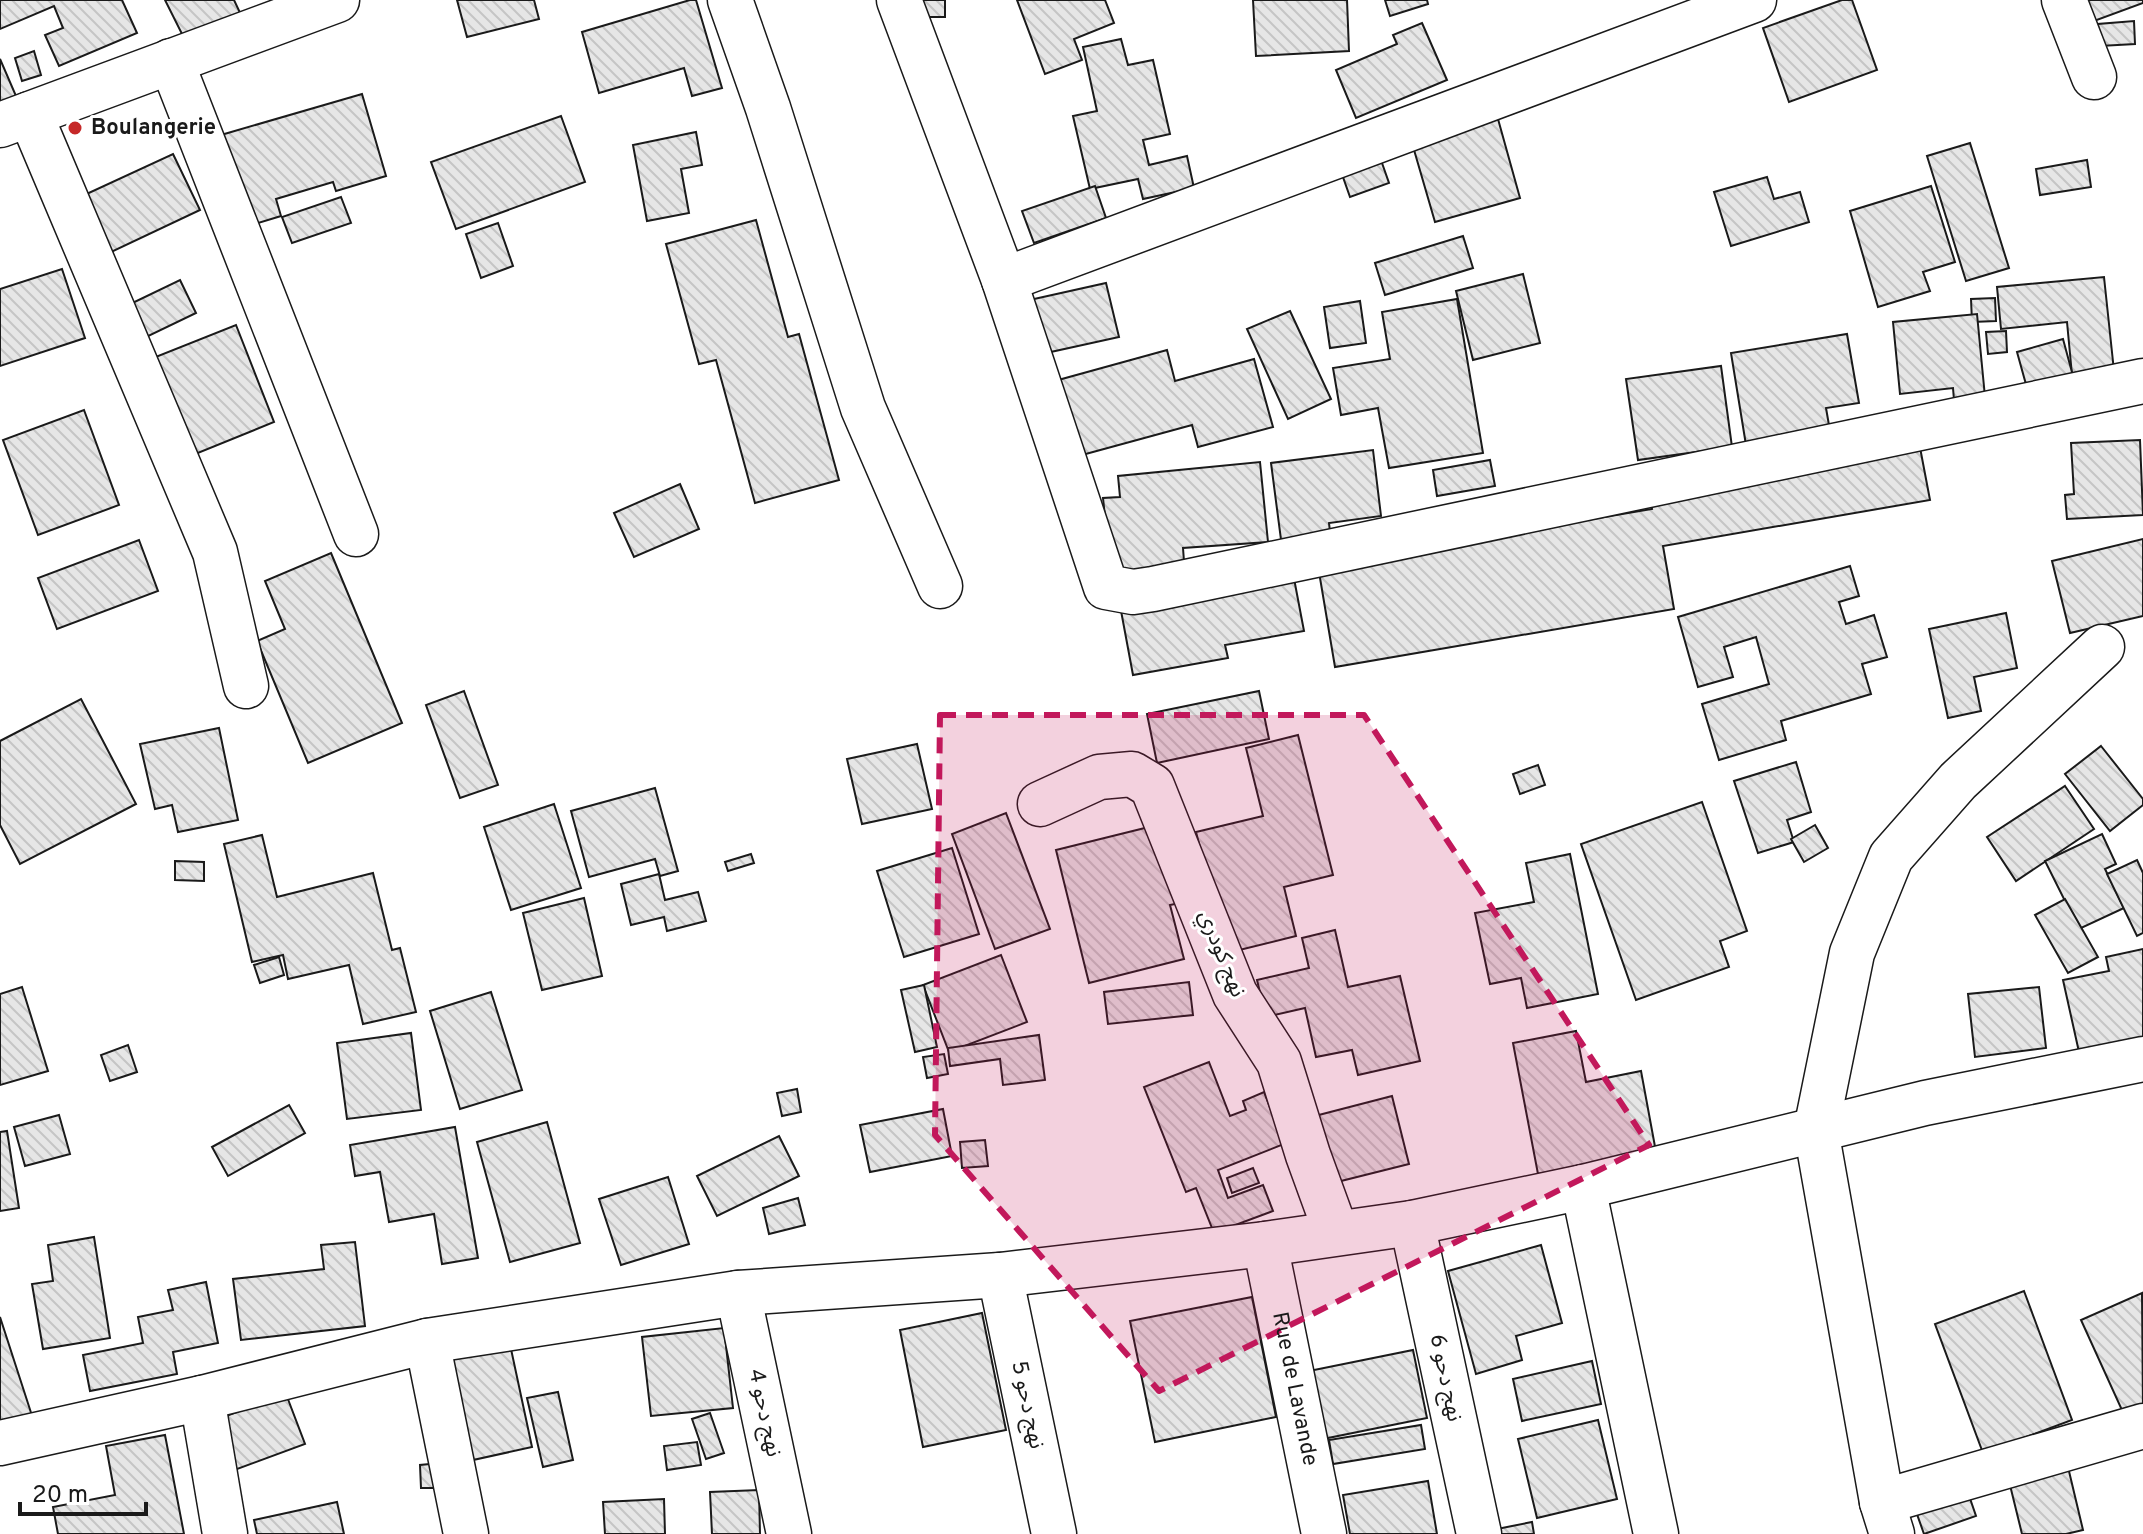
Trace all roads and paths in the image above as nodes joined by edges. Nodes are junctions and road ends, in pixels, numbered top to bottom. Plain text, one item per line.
1 (337, 0) edge
2 (730, 0) edge
3 (899, 0) edge
4 (1754, 0) edge
5 (2064, 0) edge
6 (171, 61) junction
7 (2094, 77) dead end
8 (15, 119) edge
9 (1004, 280) junction
10 (2143, 381) edge
11 (356, 534) dead end
12 (940, 586) dead end
13 (2102, 647) dead end
14 (246, 686) dead end
15 (1040, 804) dead end
16 (2143, 1059) edge
17 (1816, 1130) junction
18 (1583, 1187) junction
19 (1412, 1223) junction
20 (1336, 1232) junction
21 (1265, 1244) junction
22 (1000, 1275) junction
23 (738, 1293) junction
24 (427, 1341) junction
25 (202, 1398) junction
26 (2143, 1426) edge
27 (0, 1443) edge
28 (1887, 1518) edge
29 (225, 1534) edge
30 (466, 1534) edge
31 (789, 1534) edge
32 (1054, 1534) edge
33 (1324, 1534) edge
34 (1479, 1534) edge
35 (1656, 1534) edge

1 - 6 street
2 - 12 street
3 - 9 street
4 - 9 street
5 - 7 street
6 - 8 street
6 - 11 street
8 - 14 street
9 - 10 street
13 - 17 street
15 - 20 street, نهج كودري
16 - 17 street
17 - 18 street
17 - 28 street
18 - 19 street
18 - 35 street
19 - 20 street
19 - 34 street, نهج دحو 6
20 - 21 street
21 - 22 street
21 - 33 street, Rue de Lavande
22 - 23 street
22 - 32 street, نهج دحو 5
23 - 24 street
23 - 31 street, نهج دحو 4
24 - 25 street
24 - 30 street
25 - 27 street
25 - 29 street
26 - 28 street

